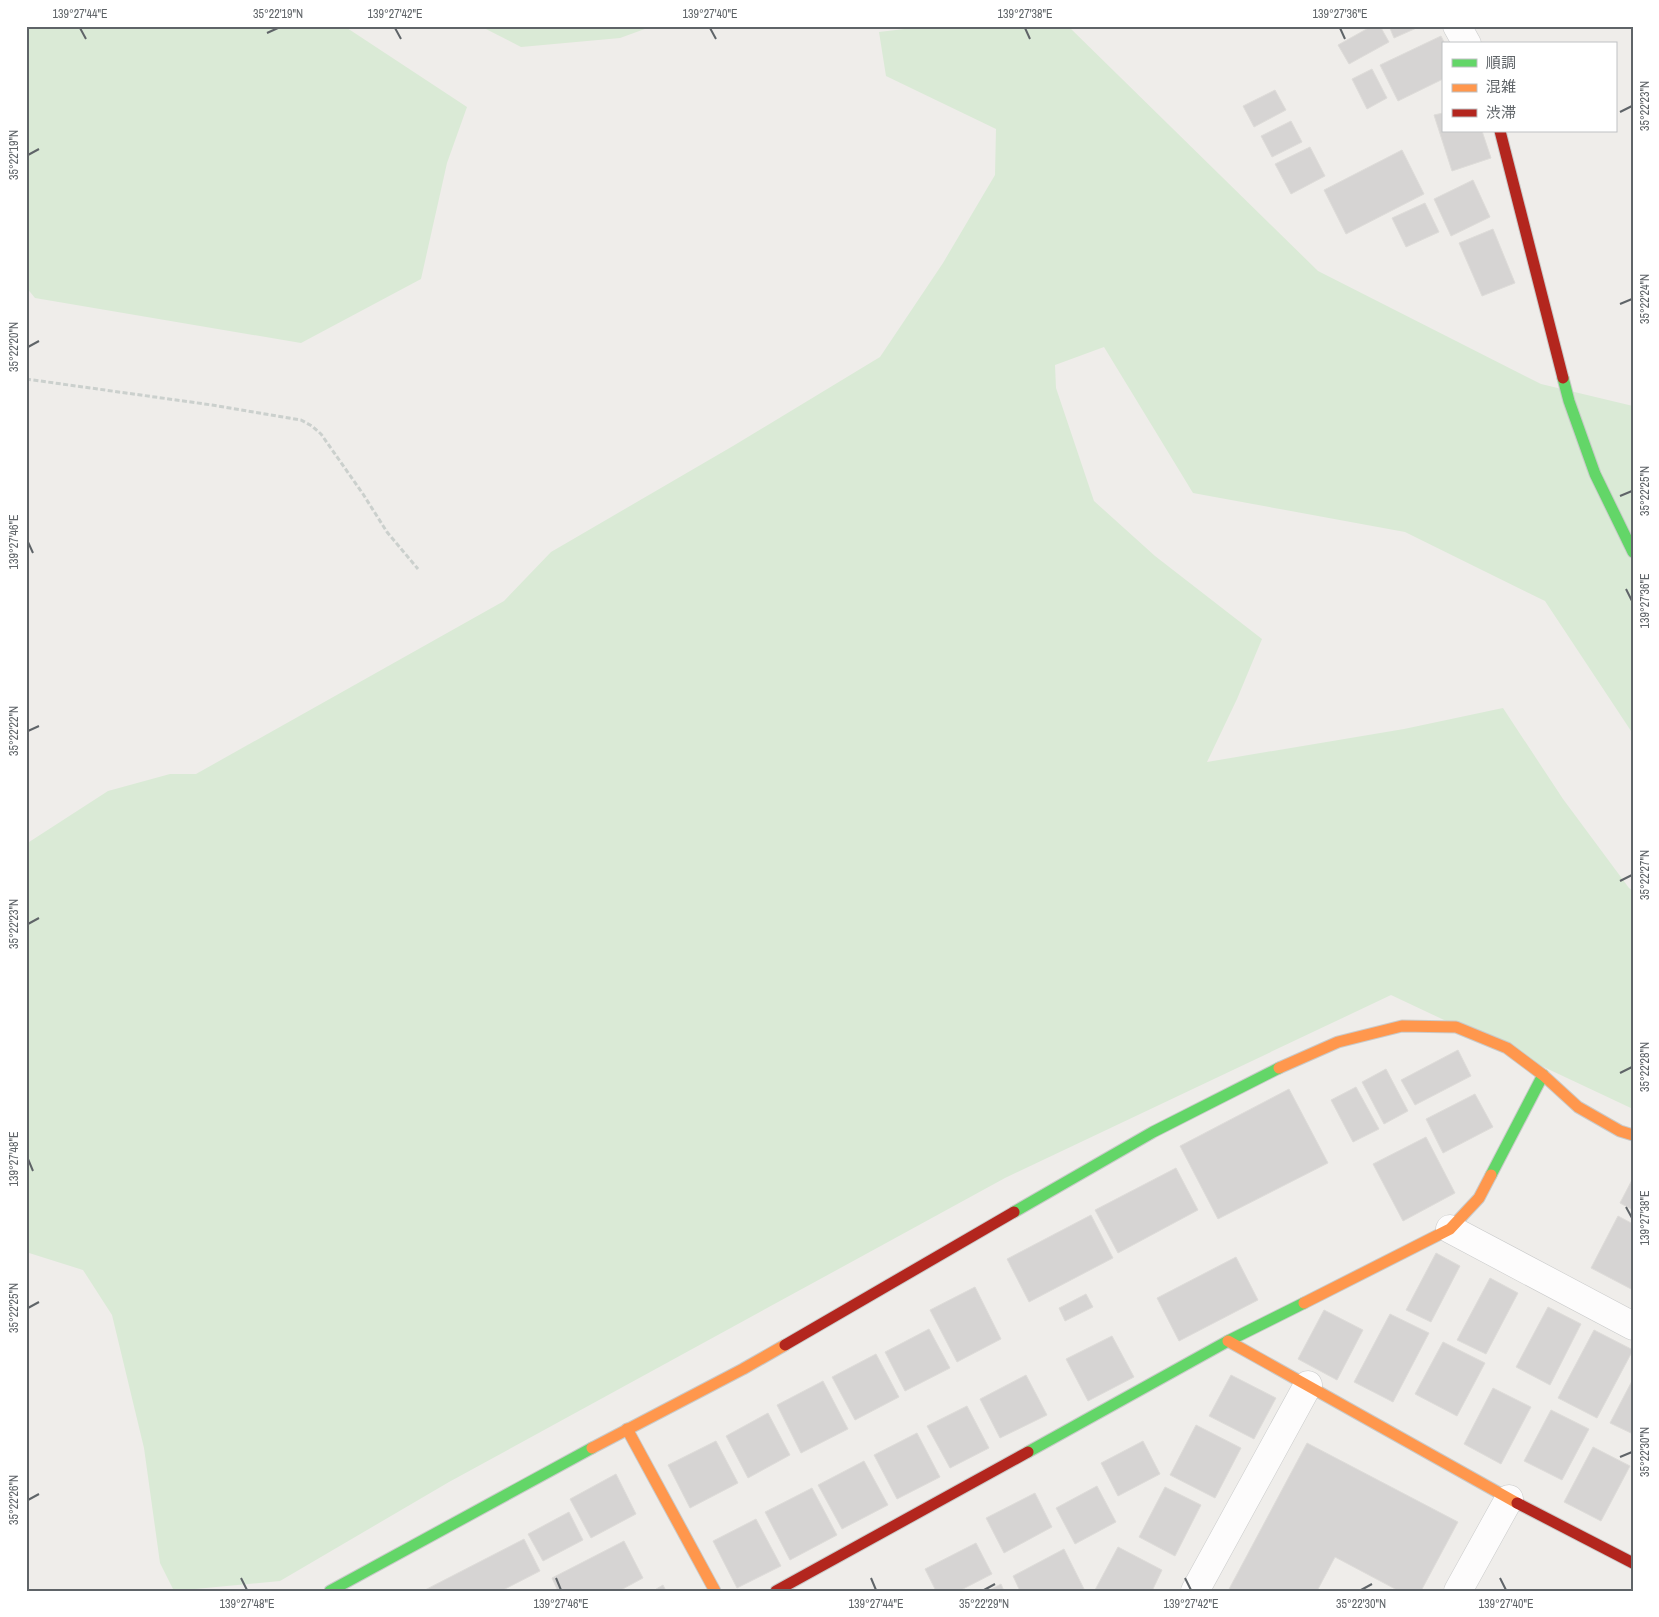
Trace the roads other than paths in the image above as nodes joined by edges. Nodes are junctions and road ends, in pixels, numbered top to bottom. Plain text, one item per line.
1 (1457, 26) edge
2 (1466, 42) edge
3 (1500, 132) edge
4 (1633, 552) edge
5 (1543, 1075) junction
6 (1633, 1135) edge
7 (1450, 1229) junction
8 (1633, 1326) edge
9 (1228, 1341) junction
10 (1308, 1385) junction
11 (627, 1429) junction
12 (1509, 1498) junction
13 (1633, 1563) edge
14 (330, 1591) edge
15 (715, 1591) edge
16 (776, 1591) edge
17 (1195, 1591) edge
18 (1458, 1591) edge

1 - 2 street
3 - 4 street
5 - 6 street
5 - 7 street
5 - 11 street
7 - 8 street
7 - 9 street
9 - 10 street
9 - 16 street
10 - 12 street
10 - 17 street
11 - 14 street
11 - 15 street
12 - 13 street
12 - 18 street

